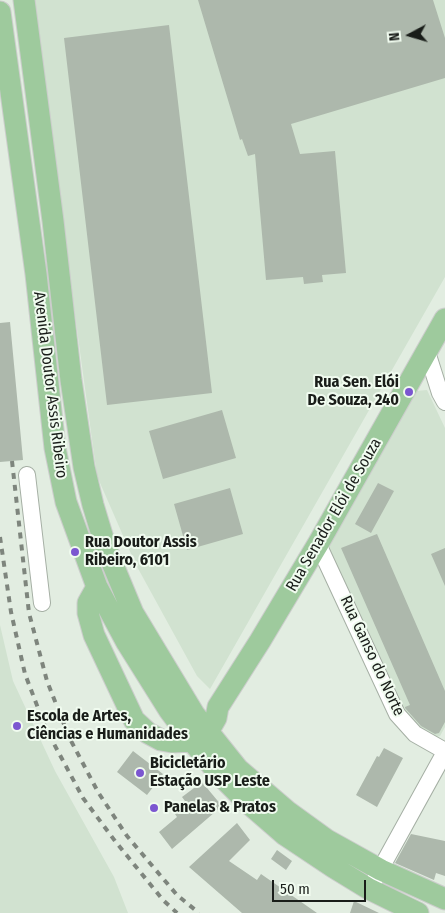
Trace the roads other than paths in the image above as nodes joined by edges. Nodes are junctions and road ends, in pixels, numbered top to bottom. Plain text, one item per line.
1 (24, 0) edge
2 (0, 12) edge
3 (445, 319) edge
4 (427, 352) junction
5 (415, 372) junction
6 (443, 398) edge
7 (27, 475) dead end
8 (318, 544) junction
9 (97, 587) junction
10 (126, 596) junction
11 (42, 603) dead end
12 (218, 707) junction
13 (194, 714) junction
14 (200, 736) junction
15 (445, 751) edge
16 (381, 870) junction
17 (369, 889) junction
18 (445, 899) edge
19 (418, 913) edge

1 - 10 main road, Avenida Doutor Assis Ribeiro
2 - 9 main road, Avenida Doutor Assis Ribeiro
3 - 4 main road, Rua Senador Elói de Souza
4 - 5 main road, Rua Senador Elói de Souza
4 - 6 street
5 - 6 street
5 - 8 main road, Rua Senador Elói de Souza
7 - 11 street
8 - 12 main road, Rua Senador Elói de Souza
8 - 15 street, Rua Ganso do Norte
9 - 10 main road
9 - 14 main road, Avenida Doutor Assis Ribeiro
9 - 14 main road
10 - 13 main road, Avenida Doutor Assis Ribeiro
12 - 13 main road
12 - 14 main road, Rua Senador Elói de Souza
13 - 14 main road, Avenida Doutor Assis Ribeiro
14 - 16 main road, Avenida Doutor Assis Ribeiro
14 - 17 main road, Avenida Doutor Assis Ribeiro
15 - 16 street
16 - 17 street
16 - 18 main road, Avenida Doutor Assis Ribeiro
17 - 19 main road, Avenida Doutor Assis Ribeiro

